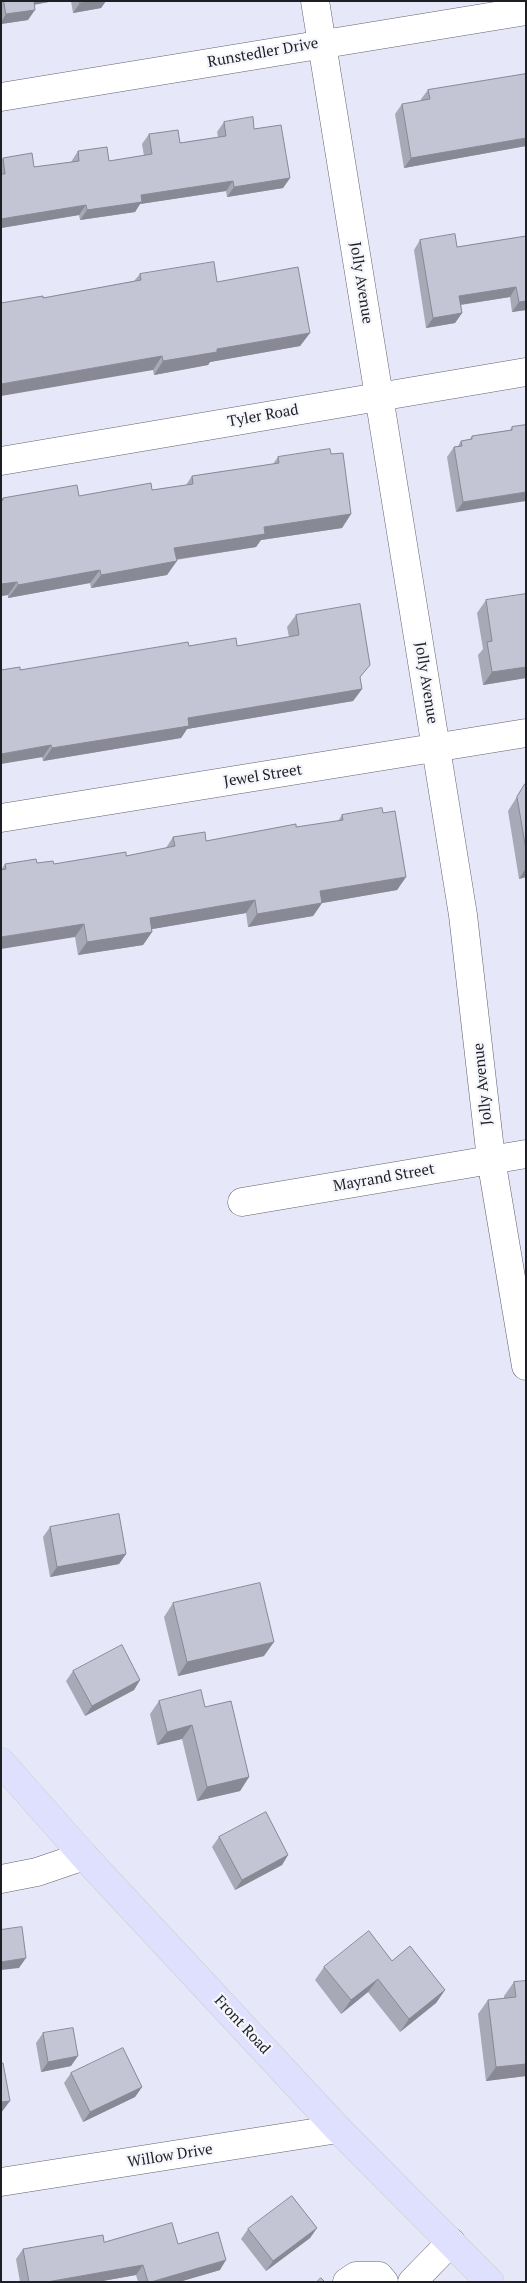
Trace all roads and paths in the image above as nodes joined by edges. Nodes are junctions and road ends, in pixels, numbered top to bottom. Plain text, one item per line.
1 (315, 1) edge
2 (526, 11) edge
3 (322, 43) junction
4 (1, 97) edge
5 (526, 372) edge
6 (379, 396) junction
7 (1, 462) edge
8 (526, 734) edge
9 (436, 748) junction
10 (1, 818) edge
11 (526, 1154) edge
12 (491, 1160) junction
13 (242, 1202) dead end
14 (526, 1366) edge
15 (1, 1762) edge
16 (84, 1856) junction
17 (1, 1879) edge
18 (338, 2129) junction
19 (1, 2182) edge
20 (451, 2242) junction
21 (348, 2282) edge
22 (384, 2282) edge
23 (412, 2282) edge
24 (490, 2282) edge

1 - 3 street, Jolly Avenue
2 - 3 street, Runstedler Drive
3 - 4 street, Runstedler Drive
3 - 6 street, Jolly Avenue
5 - 6 street, Tyler Road
6 - 7 street, Tyler Road
6 - 9 street, Jolly Avenue
8 - 9 street, Jewel Street
9 - 10 street, Jewel Street
9 - 12 street, Jolly Avenue
11 - 12 street, Mayrand Street
12 - 13 street, Mayrand Street
12 - 14 street, Jolly Avenue
15 - 16 main road, Front Road
16 - 17 street
16 - 18 main road, Front Road
18 - 19 street, Willow Drive
18 - 20 main road, Front Road
20 - 23 street
20 - 24 main road, Front Road
21 - 22 street

